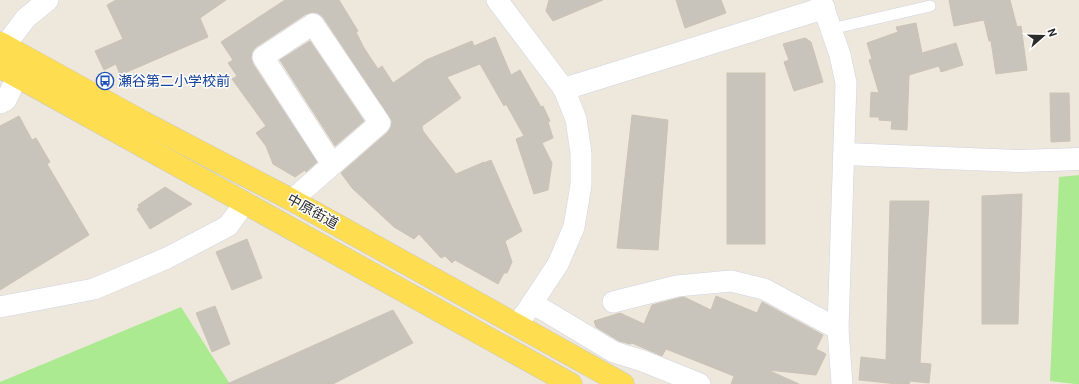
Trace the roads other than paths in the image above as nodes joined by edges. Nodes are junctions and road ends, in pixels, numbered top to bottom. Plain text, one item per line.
1 (48, 0) edge
2 (497, 0) edge
3 (822, 4) edge
4 (930, 6) dead end
5 (831, 29) junction
6 (1, 46) edge
7 (15, 67) edge
8 (564, 89) junction
9 (0, 103) edge
10 (845, 154) junction
11 (1079, 159) edge
12 (332, 164) junction
13 (292, 200) junction
14 (244, 204) junction
15 (613, 302) dead end
16 (532, 303) junction
17 (0, 307) edge
18 (516, 325) junction
19 (838, 329) junction
20 (571, 384) edge
21 (623, 384) edge
22 (700, 384) edge
23 (842, 384) edge

1 - 6 street
2 - 8 street
3 - 5 street
3 - 8 street
4 - 5 lane
5 - 10 street
6 - 7 main road, 中原街道
7 - 9 street
7 - 13 main road, 中原街道
7 - 14 main road, 中原街道
8 - 16 street
10 - 11 street
10 - 19 street
12 - 12 street
12 - 13 street
13 - 18 main road, 中原街道
14 - 17 street
14 - 20 main road, 中原街道
15 - 19 street
16 - 18 street
16 - 22 street
18 - 21 main road, 中原街道
19 - 23 street

